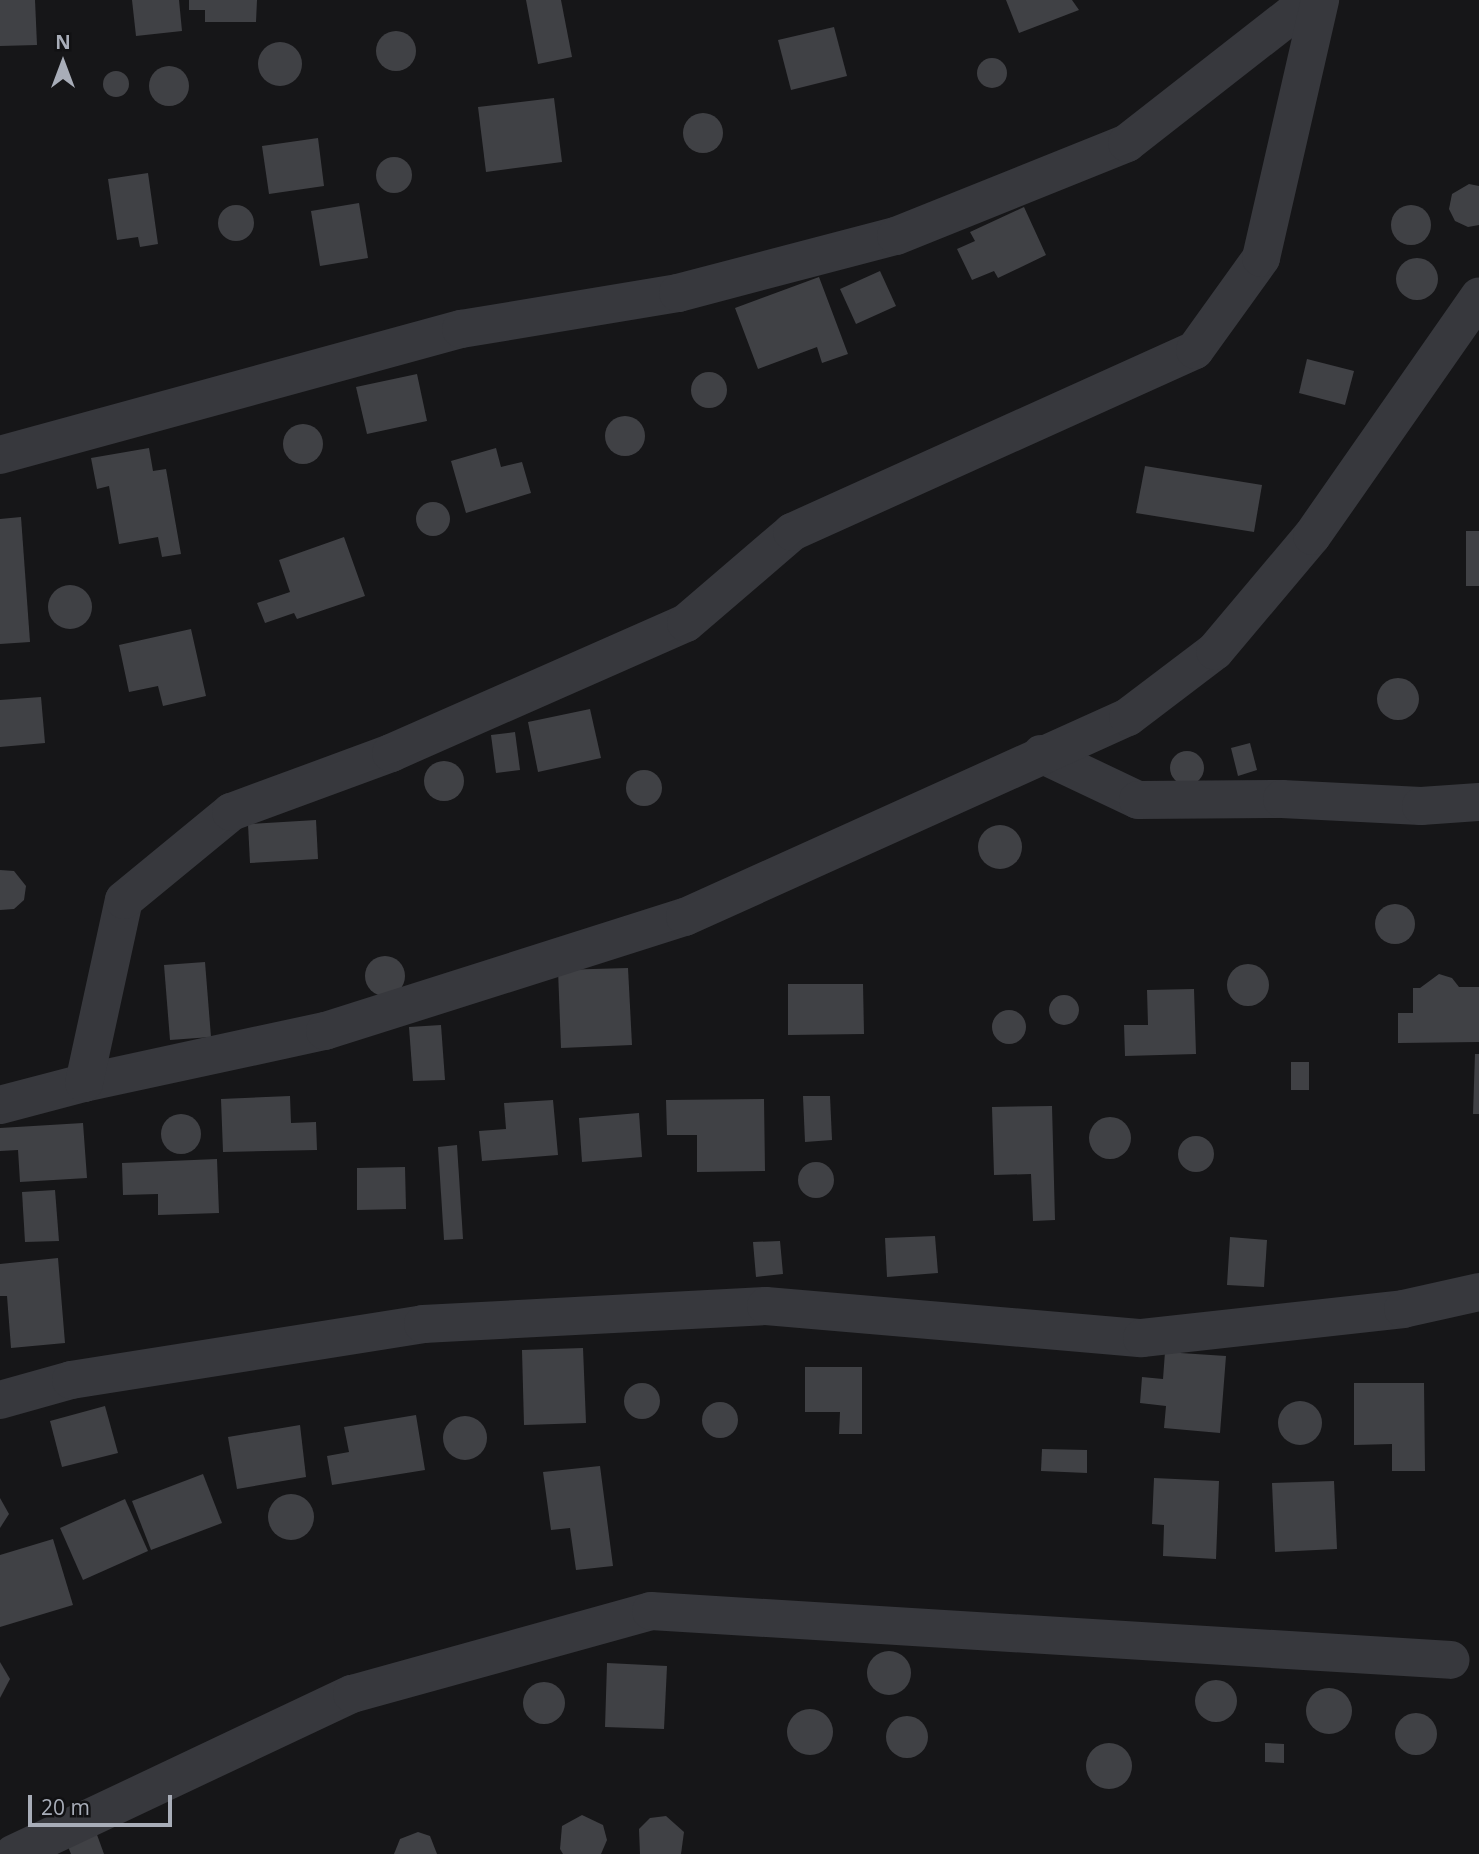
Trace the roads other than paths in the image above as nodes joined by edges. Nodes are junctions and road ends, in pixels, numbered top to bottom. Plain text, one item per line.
1 (1311, 0) edge
2 (1320, 0) edge
3 (1479, 297) edge
4 (0, 455) edge
5 (1041, 754) junction
6 (1479, 802) edge
7 (84, 1083) junction
8 (0, 1105) edge
9 (1479, 1292) edge
10 (0, 1400) edge
11 (1451, 1660) dead end
12 (13, 1854) edge

1 - 4 street
2 - 7 street
3 - 5 street
5 - 6 street
5 - 7 street
7 - 8 street
9 - 10 street
11 - 12 street

